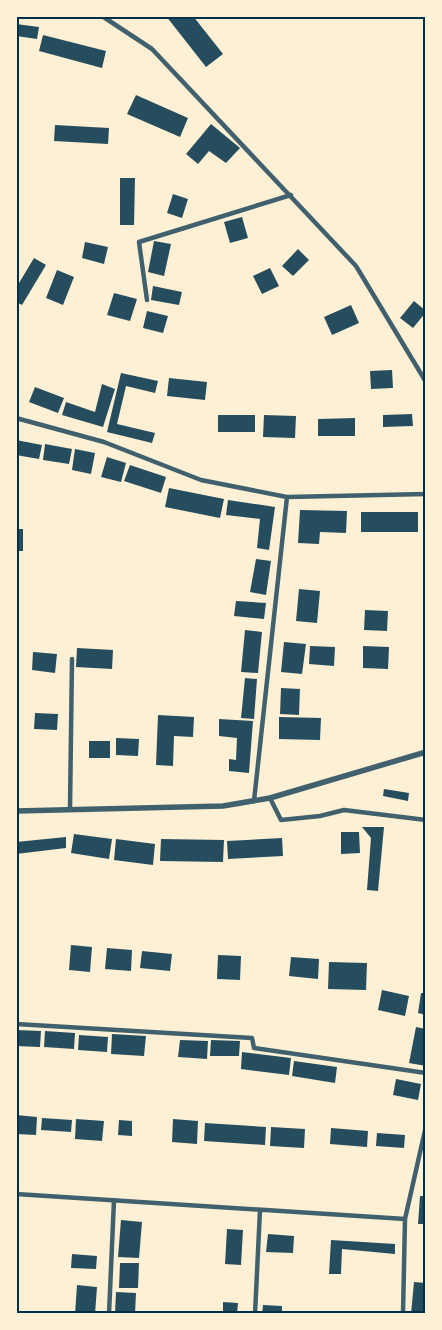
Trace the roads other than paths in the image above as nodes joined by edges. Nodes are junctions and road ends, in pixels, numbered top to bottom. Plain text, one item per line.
1 (102, 16) edge
2 (291, 196) junction
3 (147, 300) dead end
4 (426, 382) edge
5 (16, 418) edge
6 (426, 494) edge
7 (287, 498) junction
8 (72, 659) dead end
9 (426, 752) edge
10 (270, 798) junction
11 (254, 801) junction
12 (70, 809) junction
13 (16, 811) edge
14 (426, 820) edge
15 (16, 1024) edge
16 (426, 1073) edge
17 (426, 1126) edge
18 (16, 1194) edge
19 (114, 1200) junction
20 (260, 1210) junction
21 (405, 1219) junction
22 (109, 1314) edge
23 (255, 1314) edge
24 (403, 1314) edge

1 - 2 street
2 - 3 street
2 - 4 street
5 - 7 street
6 - 7 street
7 - 11 street
8 - 12 street
9 - 10 street
10 - 11 street
10 - 14 street
11 - 12 street
12 - 13 street
15 - 16 street
17 - 21 street
18 - 19 street
19 - 20 street
19 - 22 street
20 - 21 street
20 - 23 street
21 - 24 street

